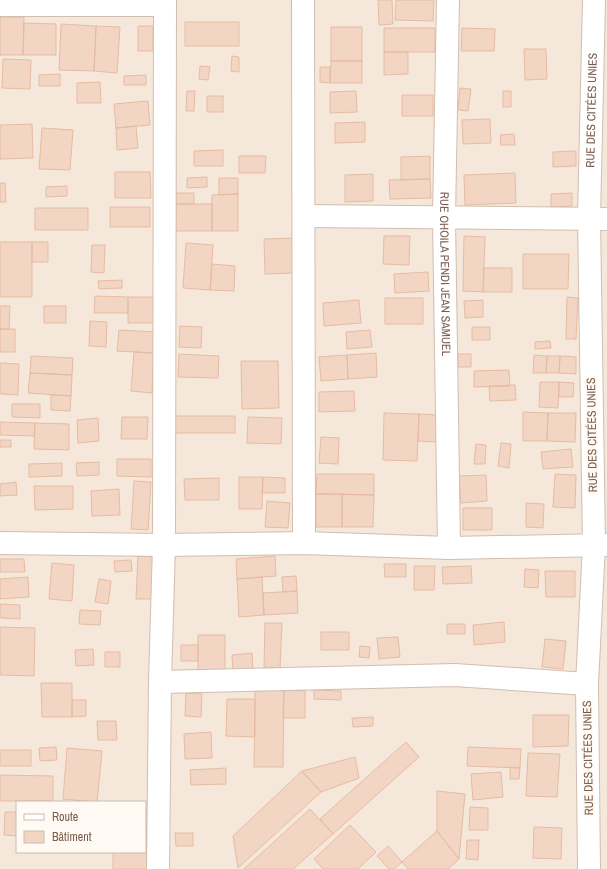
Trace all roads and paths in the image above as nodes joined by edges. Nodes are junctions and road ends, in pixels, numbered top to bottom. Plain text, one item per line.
1 (303, 0) edge
2 (448, 0) edge
3 (594, 0) edge
4 (165, 3) edge
5 (0, 5) edge
6 (304, 216) junction
7 (444, 217) junction
8 (598, 218) edge
9 (0, 543) edge
10 (304, 543) junction
11 (164, 545) junction
12 (600, 545) edge
13 (449, 548) junction
14 (160, 682) junction
15 (587, 684) junction
16 (158, 869) edge
17 (589, 869) edge

1 - 6 street
2 - 7 street, RUE OHOILA PENDI JEAN SAMUEL
3 - 8 street, RUE DES CITÉES UNIES
4 - 5 street
4 - 11 street
6 - 7 street
6 - 10 street
7 - 8 street
7 - 13 street, RUE OHOILA PENDI JEAN SAMUEL
8 - 12 street, RUE DES CITÉES UNIES
9 - 11 street
10 - 11 street
10 - 13 street
11 - 14 street
12 - 13 street
12 - 15 street, RUE DES CITÉES UNIES
14 - 15 street
14 - 16 street
15 - 17 street, RUE DES CITÉES UNIES

